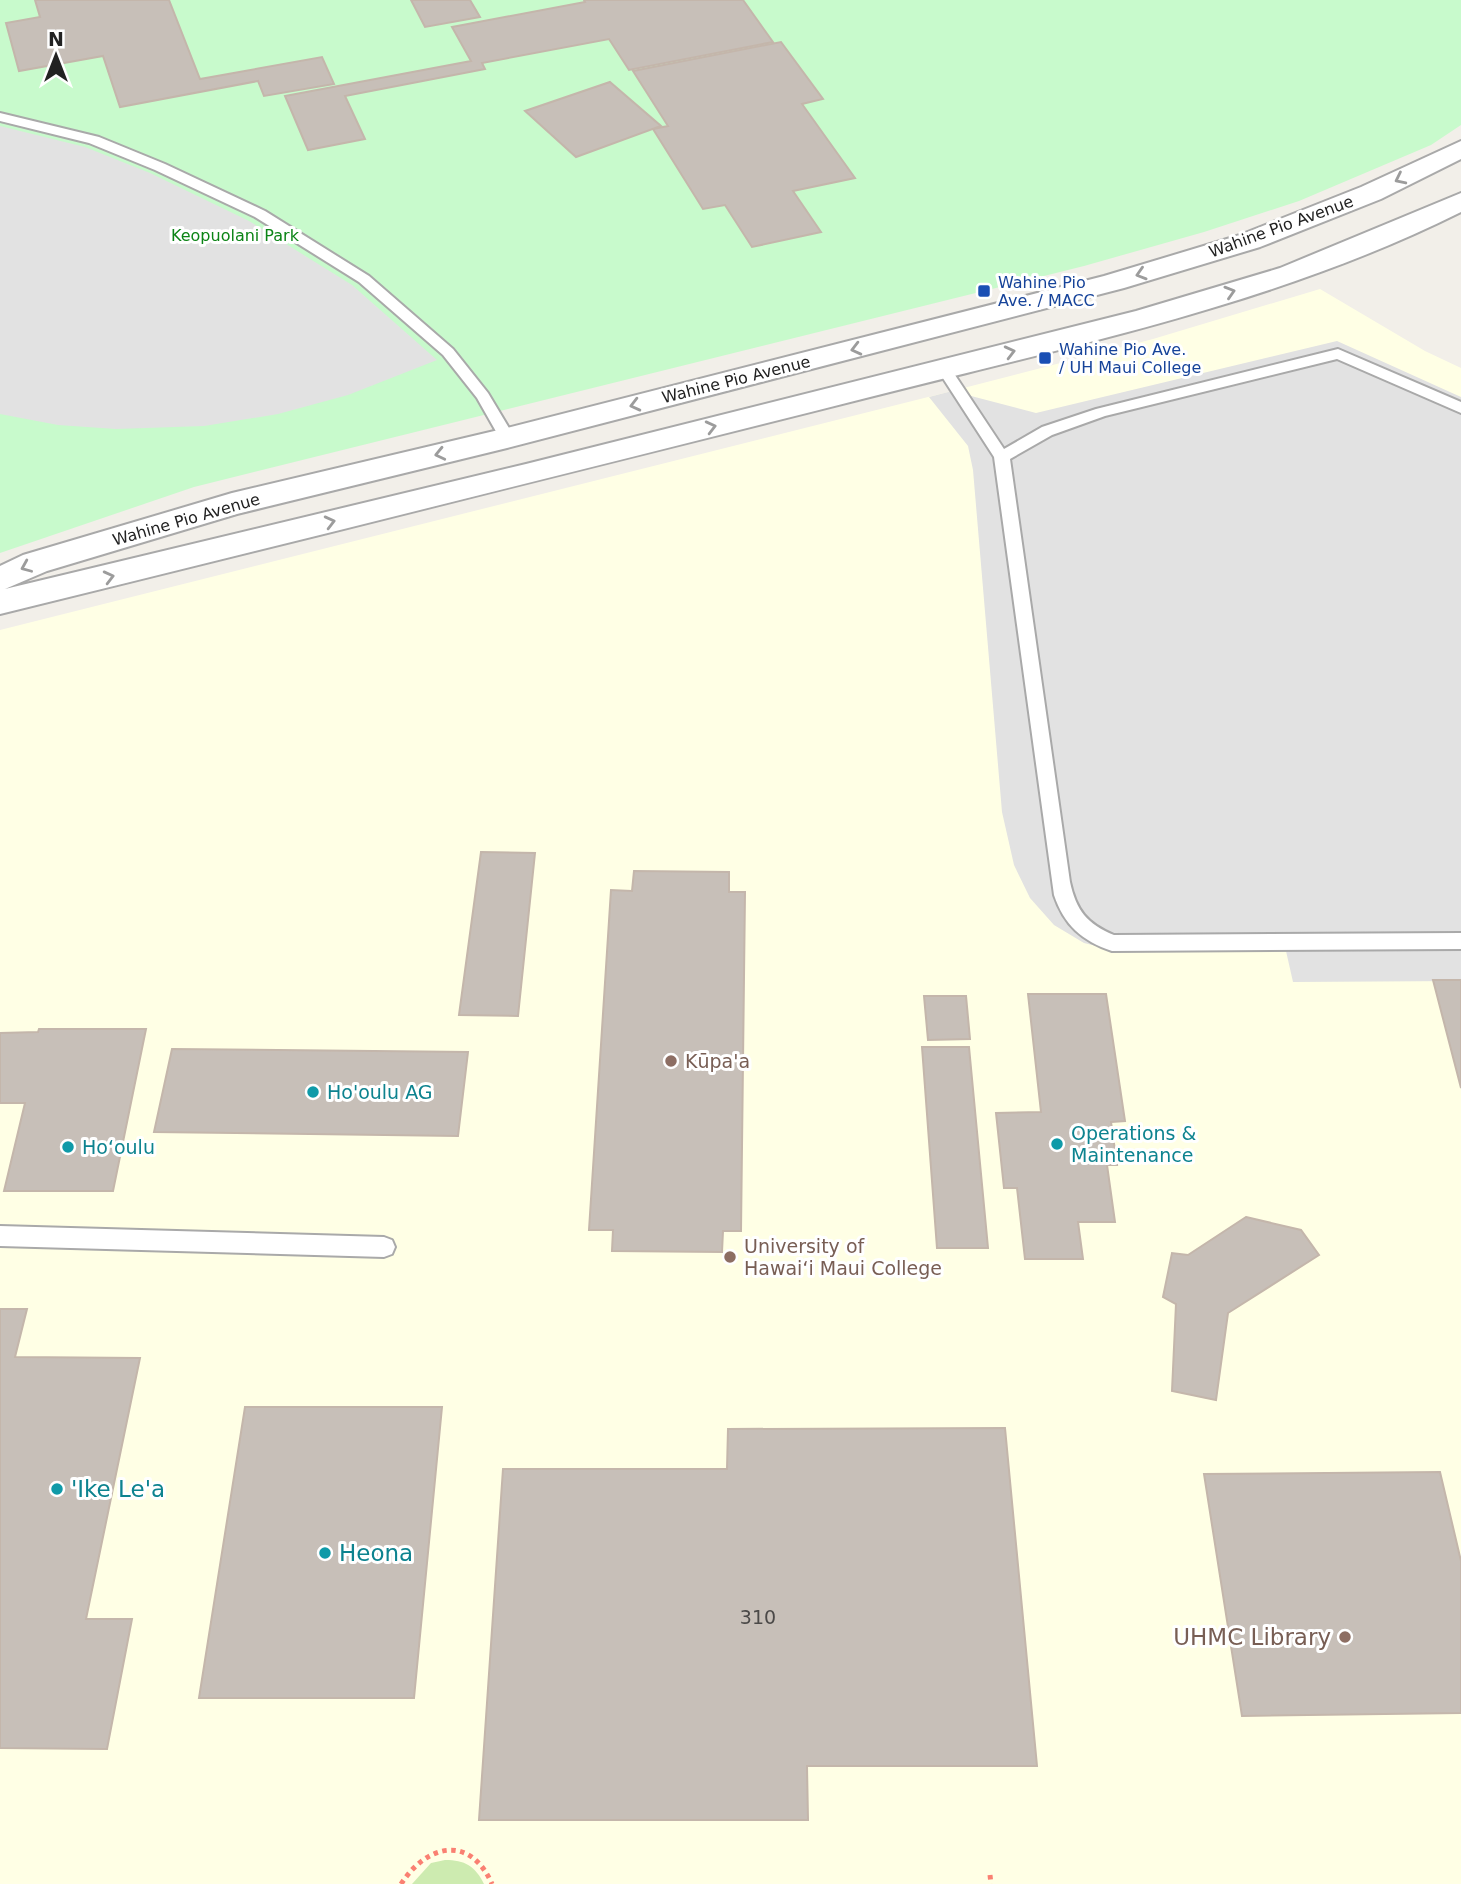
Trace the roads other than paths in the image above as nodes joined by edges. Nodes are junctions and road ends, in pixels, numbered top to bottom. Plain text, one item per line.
1 (0, 117) edge
2 (1461, 149) edge
3 (1461, 201) edge
4 (922, 332) junction
5 (944, 369) junction
6 (1461, 408) edge
7 (507, 438) junction
8 (1002, 457) junction
9 (526, 474) junction
10 (0, 579) edge
11 (0, 602) edge
12 (1461, 941) edge
13 (0, 1236) edge
14 (384, 1247) dead end

1 - 7 lane
2 -> 4 street, Wahine Pio Avenue
5 -> 3 street, Wahine Pio Avenue
4 - 5 street
4 -> 7 street, Wahine Pio Avenue
5 - 8 lane
9 -> 5 street, Wahine Pio Avenue
6 - 8 lane
7 - 9 street
7 -> 10 street, Wahine Pio Avenue
8 - 12 lane
11 -> 9 street, Wahine Pio Avenue
13 - 14 lane

